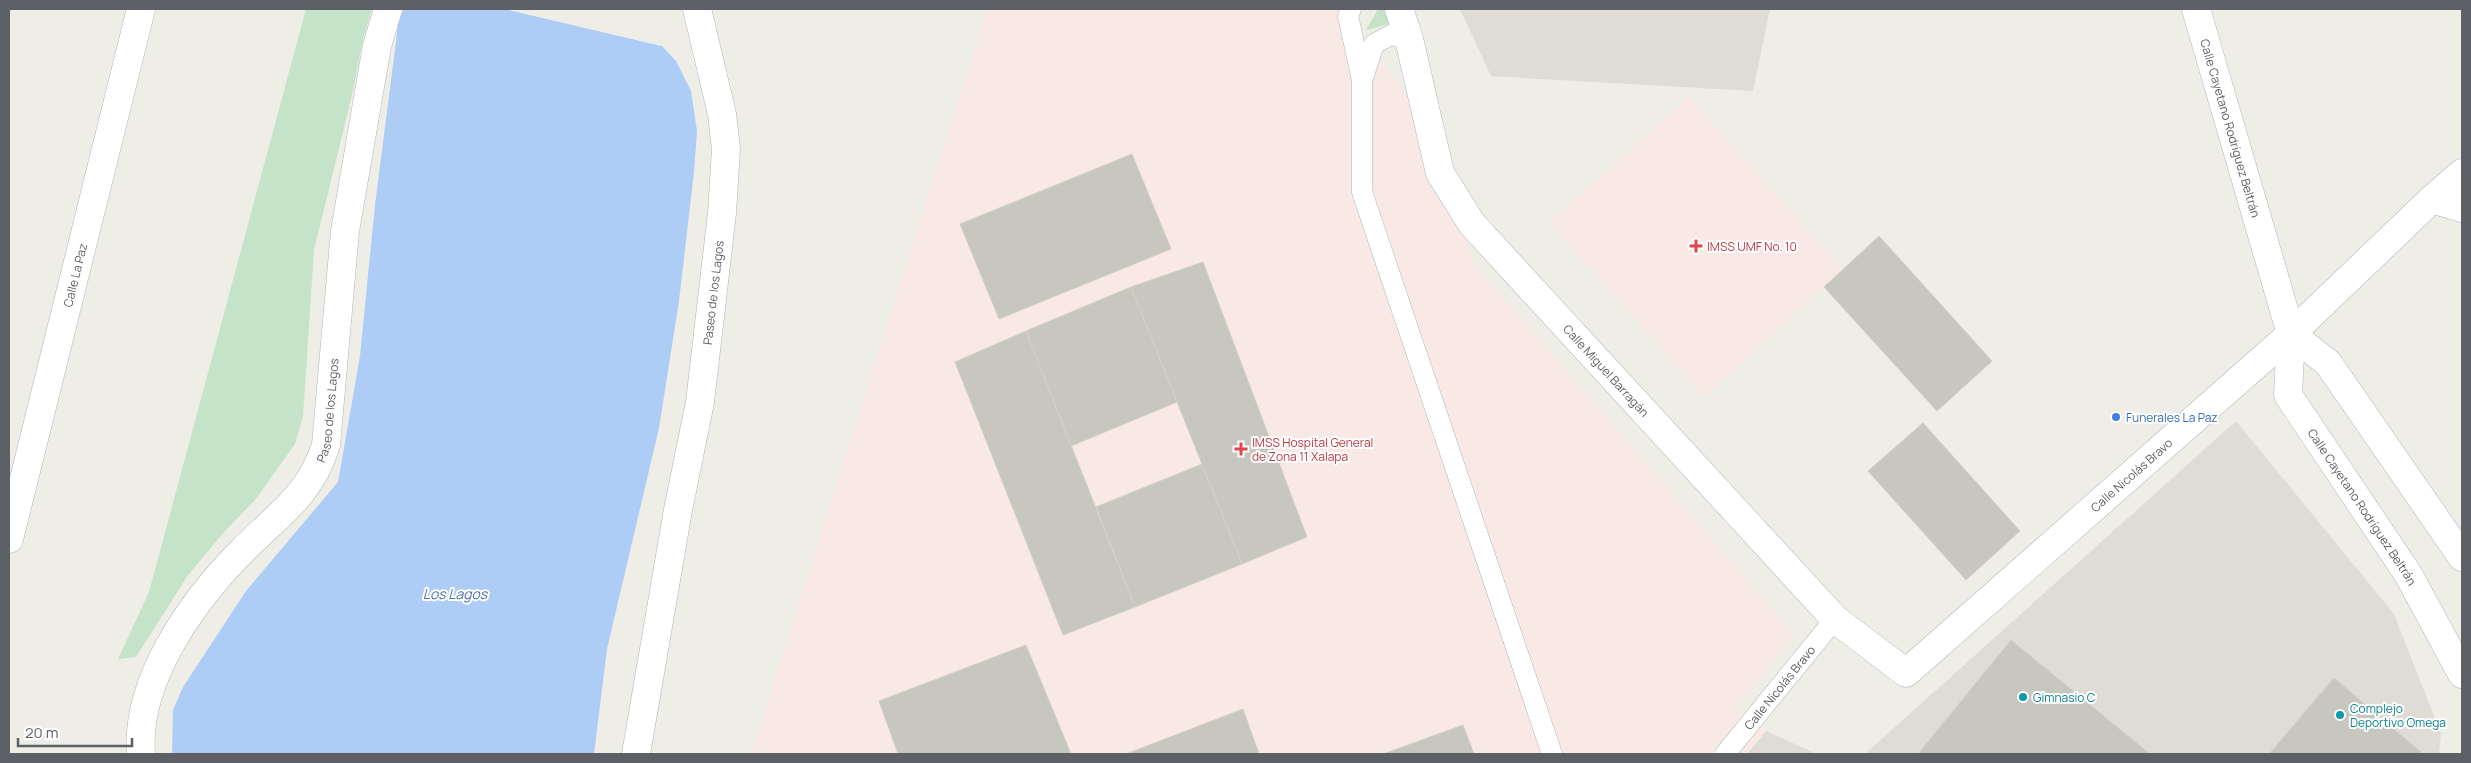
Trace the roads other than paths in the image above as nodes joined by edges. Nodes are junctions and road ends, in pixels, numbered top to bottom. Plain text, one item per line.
1 (141, 9) edge
2 (388, 9) edge
3 (697, 9) edge
4 (1351, 9) edge
5 (1399, 9) edge
6 (2196, 9) edge
7 (1408, 38) junction
8 (1362, 80) junction
9 (2462, 173) edge
10 (2432, 199) junction
11 (2462, 208) edge
12 (2291, 334) junction
13 (10, 526) edge
14 (2462, 556) edge
15 (1835, 619) junction
16 (1906, 673) joint
17 (2462, 674) edge
18 (141, 754) edge
19 (636, 754) edge
20 (1552, 754) edge
21 (1725, 754) edge

1 - 13 street, Calle La Paz
2 - 18 street, Paseo de los Lagos
3 - 19 street, Paseo de los Lagos
4 - 8 lane
5 - 7 street, Calle Miguel Barragán
6 - 12 street, Calle Cayetano Rodríguez Beltrán
7 - 8 lane
7 - 15 street, Calle Miguel Barragán
8 - 20 lane
9 - 10 street, Calle Nicolás Bravo
10 - 11 street
10 - 12 street, Calle Nicolás Bravo
12 - 14 street
12 - 16 street, Calle Nicolás Bravo
12 - 17 street, Calle Cayetano Rodríguez Beltrán
15 - 16 street, Calle Miguel Barragán
15 - 21 lane, Calle Nicolás Bravo

